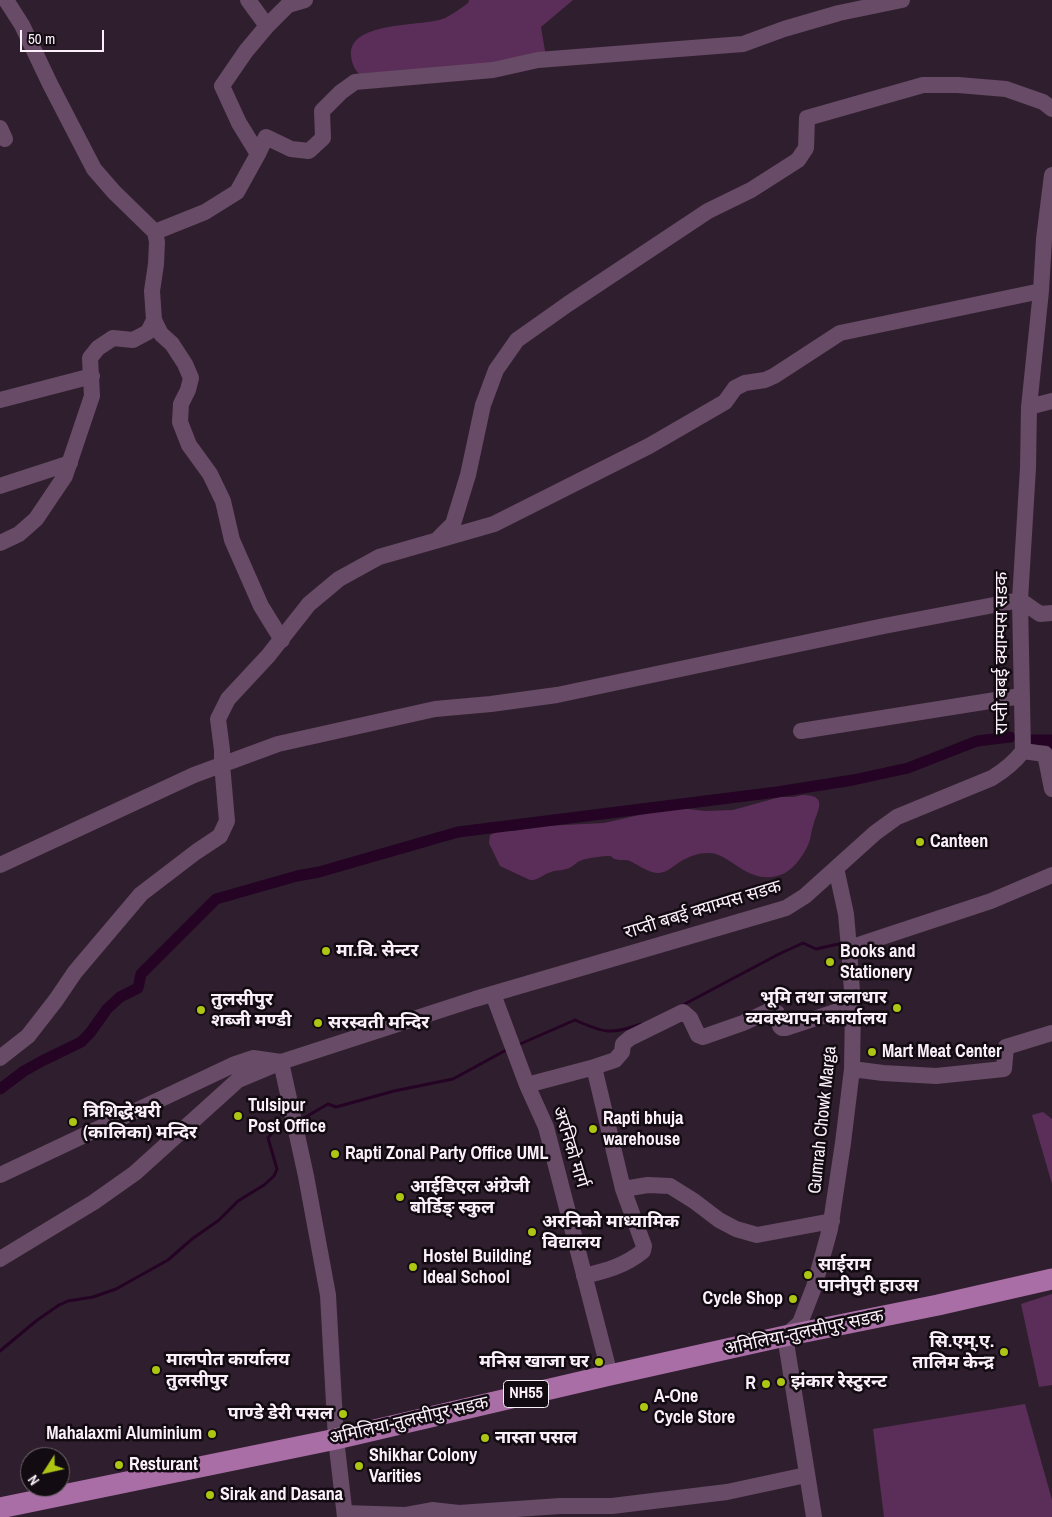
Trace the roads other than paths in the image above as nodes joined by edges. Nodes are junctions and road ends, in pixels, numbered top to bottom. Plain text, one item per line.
1 (6, 0) edge
2 (248, 0) edge
3 (305, 0) edge
4 (902, 0) edge
5 (267, 26) junction
6 (1052, 108) edge
7 (258, 154) junction
8 (1052, 176) edge
9 (156, 232) junction
10 (1048, 239) edge
11 (1041, 291) junction
12 (154, 320) junction
13 (92, 376) junction
14 (0, 400) edge
15 (1052, 402) edge
16 (1029, 407) junction
17 (70, 463) junction
18 (0, 486) edge
19 (436, 541) junction
20 (0, 543) edge
21 (1020, 600) junction
22 (1052, 613) edge
23 (282, 640) junction
24 (1021, 696) junction
25 (801, 732) dead end
26 (1023, 751) junction
27 (222, 764) junction
28 (1052, 789) edge
29 (0, 865) edge
30 (836, 868) junction
31 (1052, 875) edge
32 (849, 948) junction
33 (493, 994) junction
34 (853, 1006) junction
35 (1052, 1033) edge
36 (0, 1058) edge
37 (281, 1062) junction
38 (594, 1067) junction
39 (852, 1069) junction
40 (527, 1085) junction
41 (0, 1175) edge
42 (623, 1189) junction
43 (832, 1221) junction
44 (0, 1259) edge
45 (584, 1276) junction
46 (1052, 1279) edge
47 (785, 1336) junction
48 (610, 1375) junction
49 (336, 1439) junction
50 (806, 1475) junction
51 (0, 1508) edge
52 (345, 1515) edge
53 (814, 1517) edge

1 - 9 street
2 - 5 street
3 - 5 street
4 - 7 street
5 - 7 street
6 - 19 street
7 - 9 street
8 - 10 street, राप्ती बबई क्याम्पस सडक
9 - 12 street
10 - 11 street, राप्ती बबई क्याम्पस सडक
11 - 16 street, राप्ती बबई क्याम्पस सडक
11 - 19 street
12 - 13 street
12 - 23 street
13 - 14 street
13 - 17 street
15 - 16 street
16 - 21 street, राप्ती बबई क्याम्पस सडक
17 - 18 street
17 - 20 street
19 - 23 street
21 - 22 street
21 - 24 street, राप्ती बबई क्याम्पस सडक
21 - 27 street
23 - 27 street
24 - 25 street
24 - 26 street, राप्ती बबई क्याम्पस सडक
26 - 28 street
26 - 30 street, राप्ती बबई क्याम्पस सडक
27 - 29 street
27 - 36 street
30 - 32 street, Gumrah Chowk Marga
30 - 33 street, राप्ती बबई क्याम्पस सडक
31 - 32 street
32 - 34 street, Gumrah Chowk Marga
33 - 37 street, राप्ती बबई क्याम्पस सडक
33 - 40 street, अरनिको मार्ग
34 - 38 street
34 - 39 street, Gumrah Chowk Marga
35 - 39 street
37 - 41 street
37 - 44 street, राप्ती बबई क्याम्पस सडक
37 - 49 street
38 - 40 street
38 - 42 street
39 - 43 street, Gumrah Chowk Marga
40 - 45 street, अरनिको मार्ग
42 - 43 street
42 - 45 street
43 - 47 street, Gumrah Chowk Marga
45 - 48 street, अरनिको मार्ग
46 - 47 main road, अमिलिया-तुलसीपुर सडक / NH55
47 - 48 main road, अमिलिया-तुलसीपुर सडक / NH55
47 - 50 street
48 - 49 main road, अमिलिया-तुलसीपुर सडक / NH55
49 - 51 main road, अमिलिया-तुलसीपुर सडक / NH55
49 - 52 street
50 - 52 street
50 - 53 street

